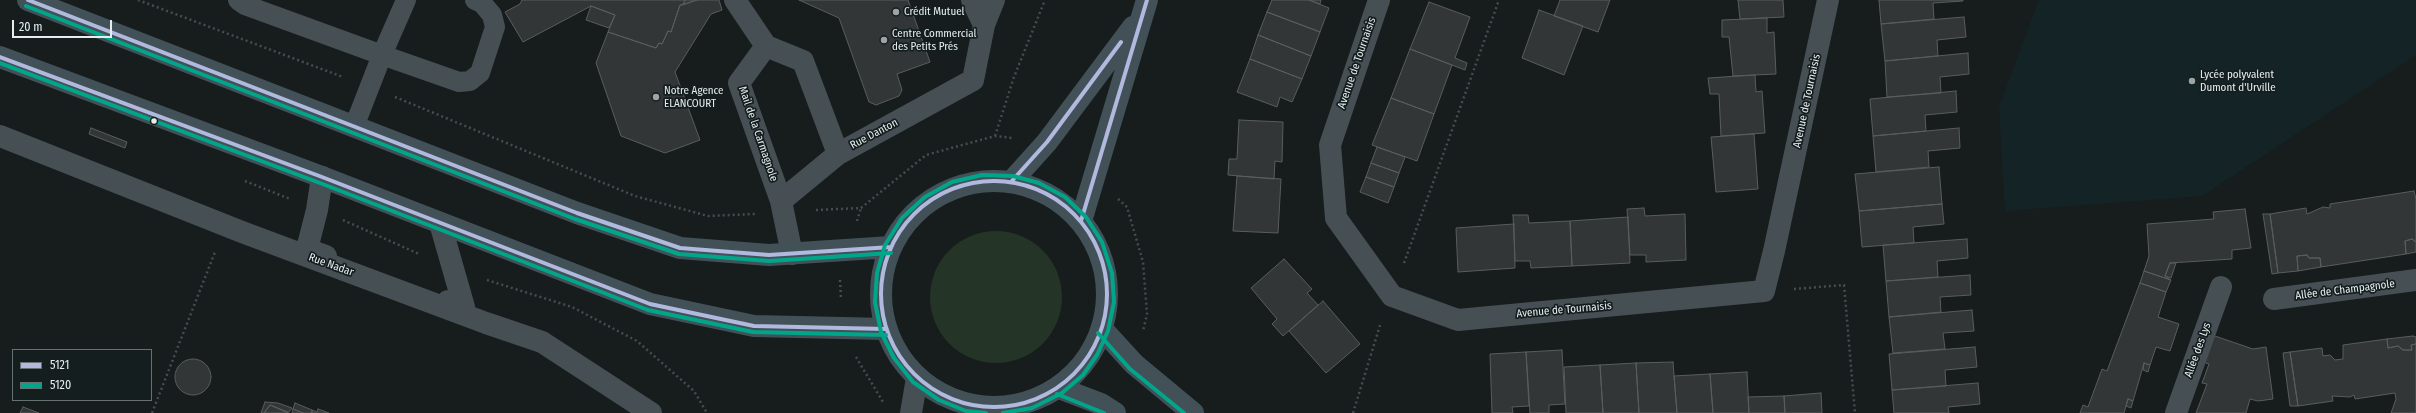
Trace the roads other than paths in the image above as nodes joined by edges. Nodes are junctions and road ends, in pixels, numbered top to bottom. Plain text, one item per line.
1 (28, 0) edge
2 (238, 0) edge
3 (406, 0) edge
4 (735, 0) edge
5 (972, 0) edge
6 (994, 0) edge
7 (1379, 0) edge
8 (1828, 0) edge
9 (478, 1) edge
10 (1143, 8) edge
11 (984, 25) junction
12 (766, 46) junction
13 (382, 55) junction
14 (0, 57) edge
15 (354, 126) junction
16 (0, 136) edge
17 (838, 154) junction
18 (322, 177) junction
19 (1011, 182) junction
20 (782, 207) junction
21 (1081, 221) junction
22 (440, 223) junction
23 (891, 247) junction
24 (792, 254) junction
25 (2416, 280) edge
26 (2221, 287) dead end
27 (2274, 299) dead end
28 (886, 329) junction
29 (1102, 329) junction
30 (918, 378) junction
31 (1059, 388) junction
32 (994, 410) edge
33 (651, 413) edge
34 (911, 413) edge
35 (1114, 413) edge
36 (1193, 413) edge
37 (2176, 413) edge

1 - 15 street
2 - 13 lane
3 - 13 lane
4 - 12 street
5 - 11 street
6 - 11 street, Rue Danton
7 - 8 street, Avenue de Tournaisis
9 - 13 lane
10 - 19 street
10 - 21 street
11 - 17 street, Rue Danton
12 - 17 street
12 - 20 street, Mail de la Carmagnole
13 - 15 lane
14 - 18 street
15 - 24 street
16 - 33 street, Rue Nadar
17 - 20 street, Rue Danton
18 - 22 street
18 - 22 street
19 - 21 street
19 - 23 street
20 - 24 street
21 - 29 street
22 - 28 street
23 - 24 street
23 - 28 street
25 - 27 street, Allée de Champagnole
26 - 37 street, Allée des Lys
28 - 30 street
29 - 31 street
29 - 36 street
30 - 32 street
30 - 34 street
31 - 32 street
31 - 35 street

